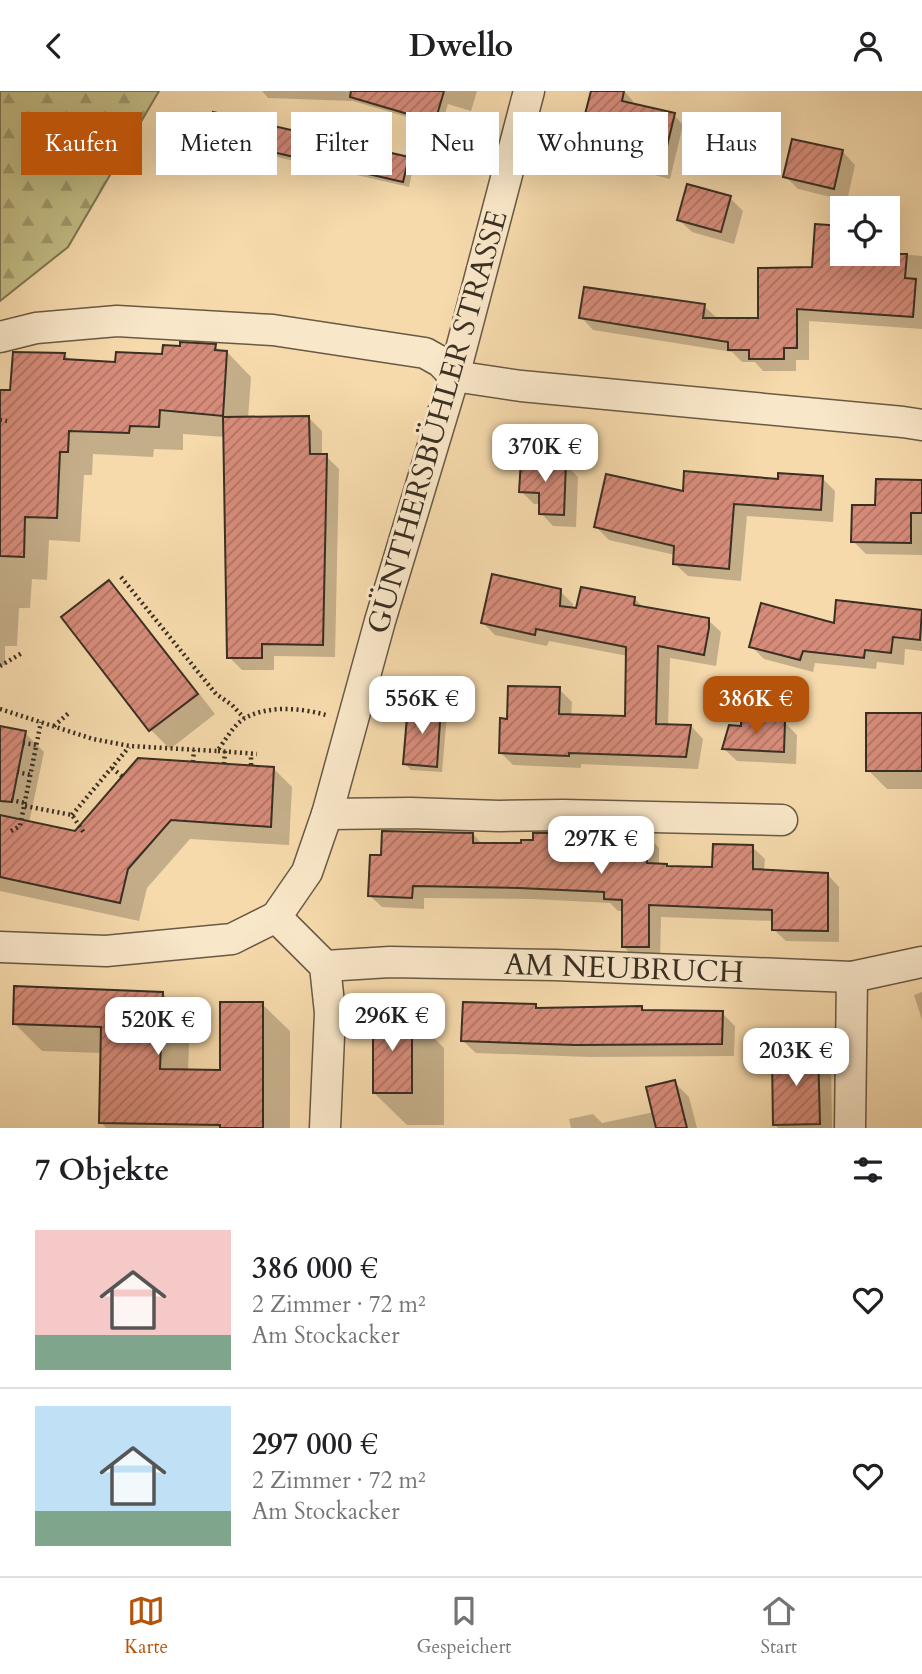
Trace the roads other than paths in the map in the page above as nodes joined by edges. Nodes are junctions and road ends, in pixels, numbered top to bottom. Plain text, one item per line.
1 (529, 91) edge
2 (0, 337) edge
3 (454, 376) junction
4 (922, 425) edge
5 (327, 814) junction
6 (782, 820) dead end
7 (276, 917) junction
8 (0, 947) edge
9 (922, 962) edge
10 (325, 966) junction
11 (852, 977) junction
12 (325, 1128) edge
13 (850, 1128) edge

1 - 3 street, GÜNTHERSBÜHLER STRASSE
2 - 3 street
3 - 4 street
3 - 5 street, GÜNTHERSBÜHLER STRASSE
5 - 6 street
5 - 7 street, GÜNTHERSBÜHLER STRASSE
7 - 8 street, GÜNTHERSBÜHLER STRASSE
7 - 10 street
9 - 11 street, AM NEUBRUCH
10 - 11 street, AM NEUBRUCH
10 - 12 street
11 - 13 street

